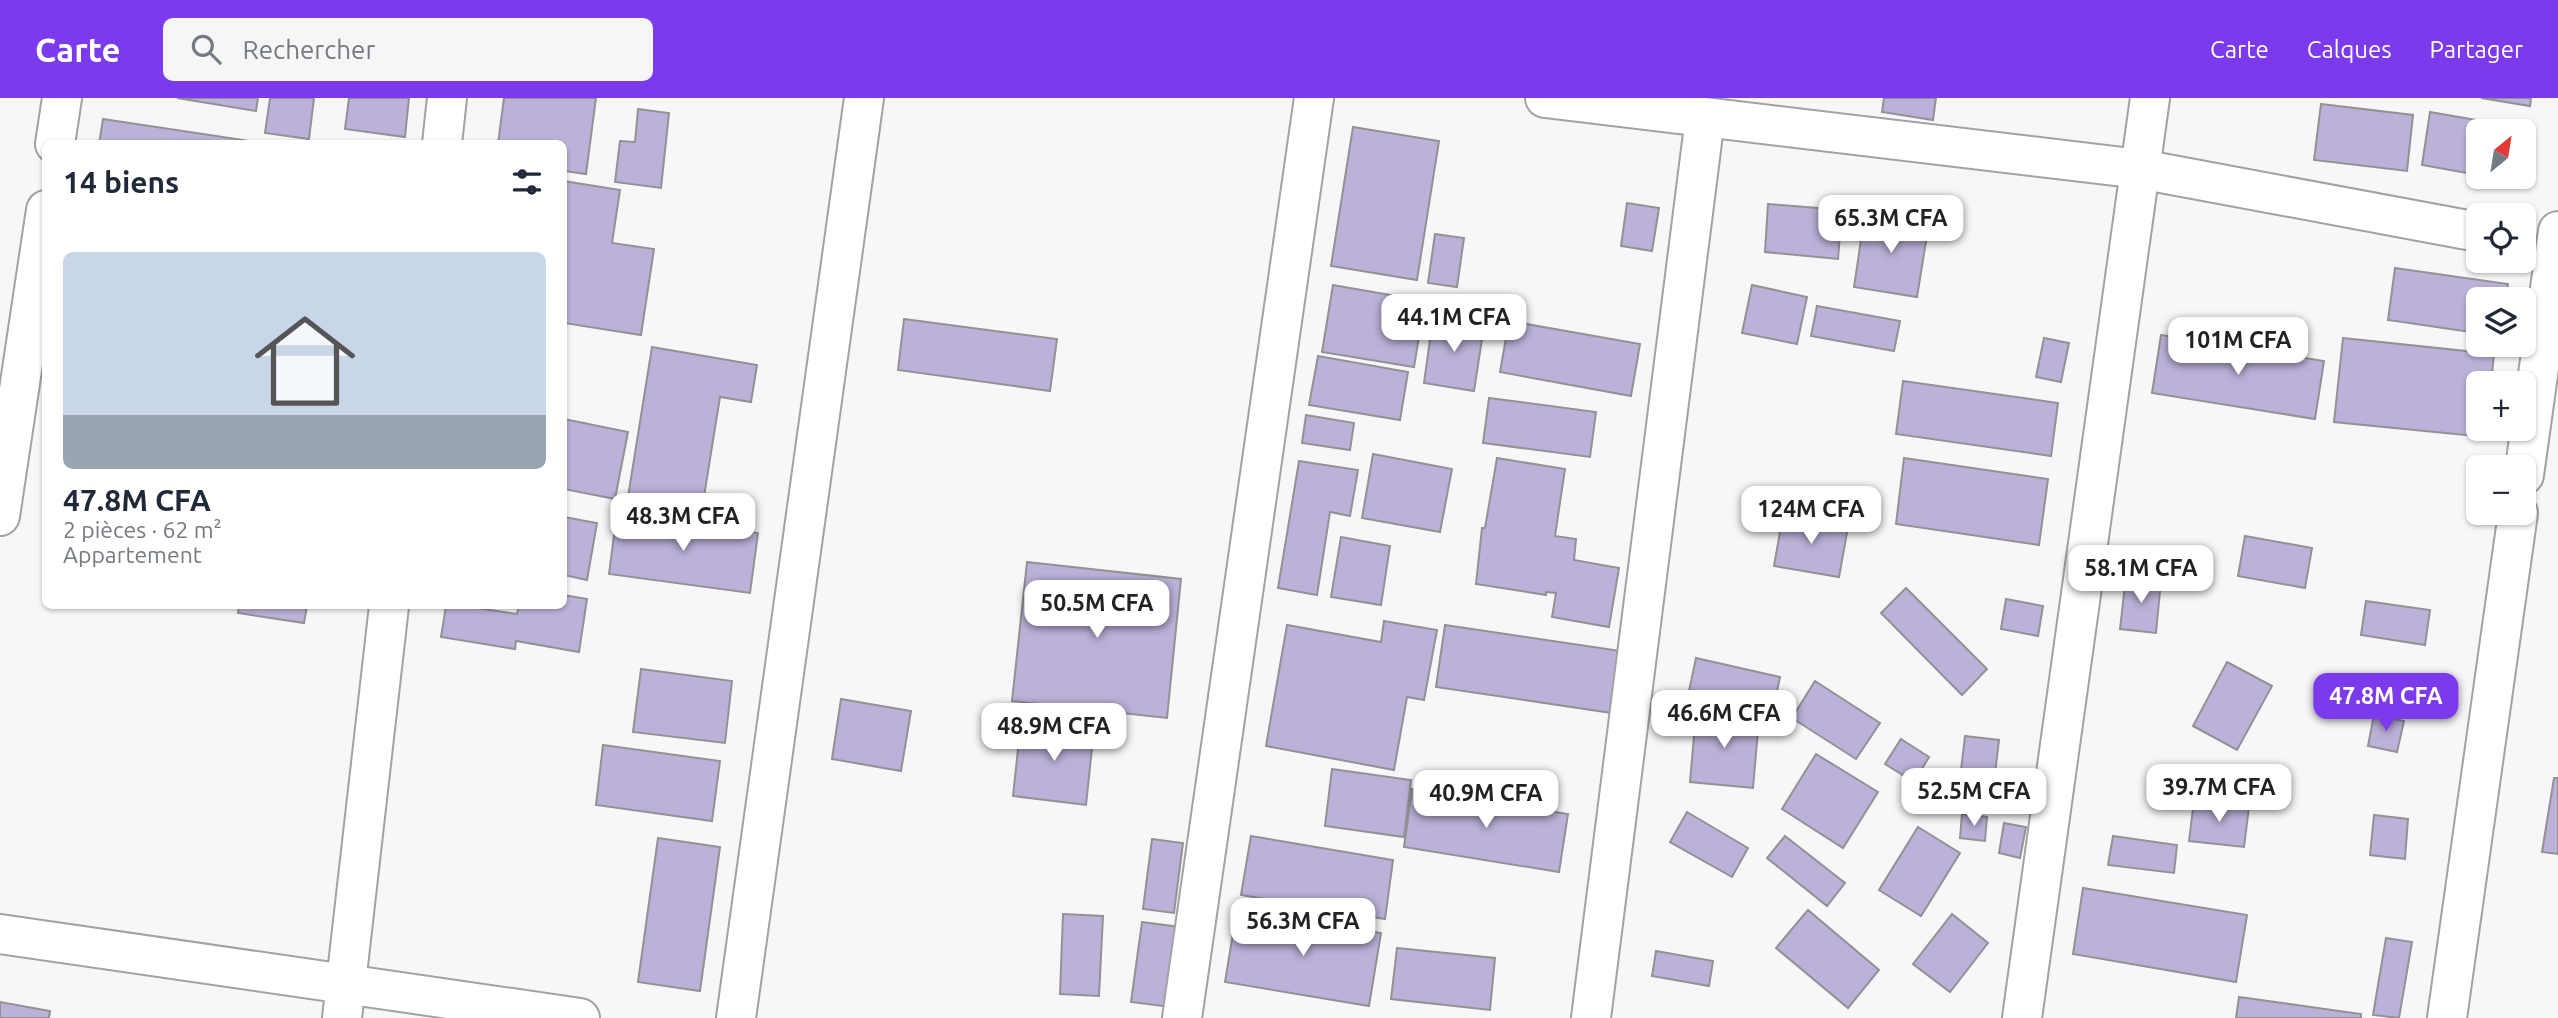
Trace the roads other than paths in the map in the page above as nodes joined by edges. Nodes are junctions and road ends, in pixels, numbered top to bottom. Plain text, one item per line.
1 (62, 98) edge
2 (447, 98) edge
3 (864, 98) edge
4 (1314, 98) edge
5 (1545, 98) edge
6 (2150, 98) edge
7 (1705, 118) junction
8 (56, 140) edge
9 (442, 140) edge
10 (2140, 169) junction
11 (2466, 230) edge
12 (42, 238) edge
13 (2549, 241) edge
14 (2526, 455) edge
15 (0, 516) edge
16 (2516, 525) edge
17 (389, 609) edge
18 (0, 934) edge
19 (344, 1001) edge
20 (580, 1018) edge
21 (736, 1018) edge
22 (1182, 1018) edge
23 (1591, 1018) edge
24 (2022, 1018) edge
25 (2447, 1018) edge

1 - 8 street
2 - 9 street
3 - 21 street
4 - 22 street
5 - 7 street
6 - 10 street
7 - 10 street
7 - 23 street
10 - 11 street
10 - 24 street
12 - 15 street
13 - 14 street
16 - 25 street
17 - 19 street
18 - 19 street
19 - 20 street

